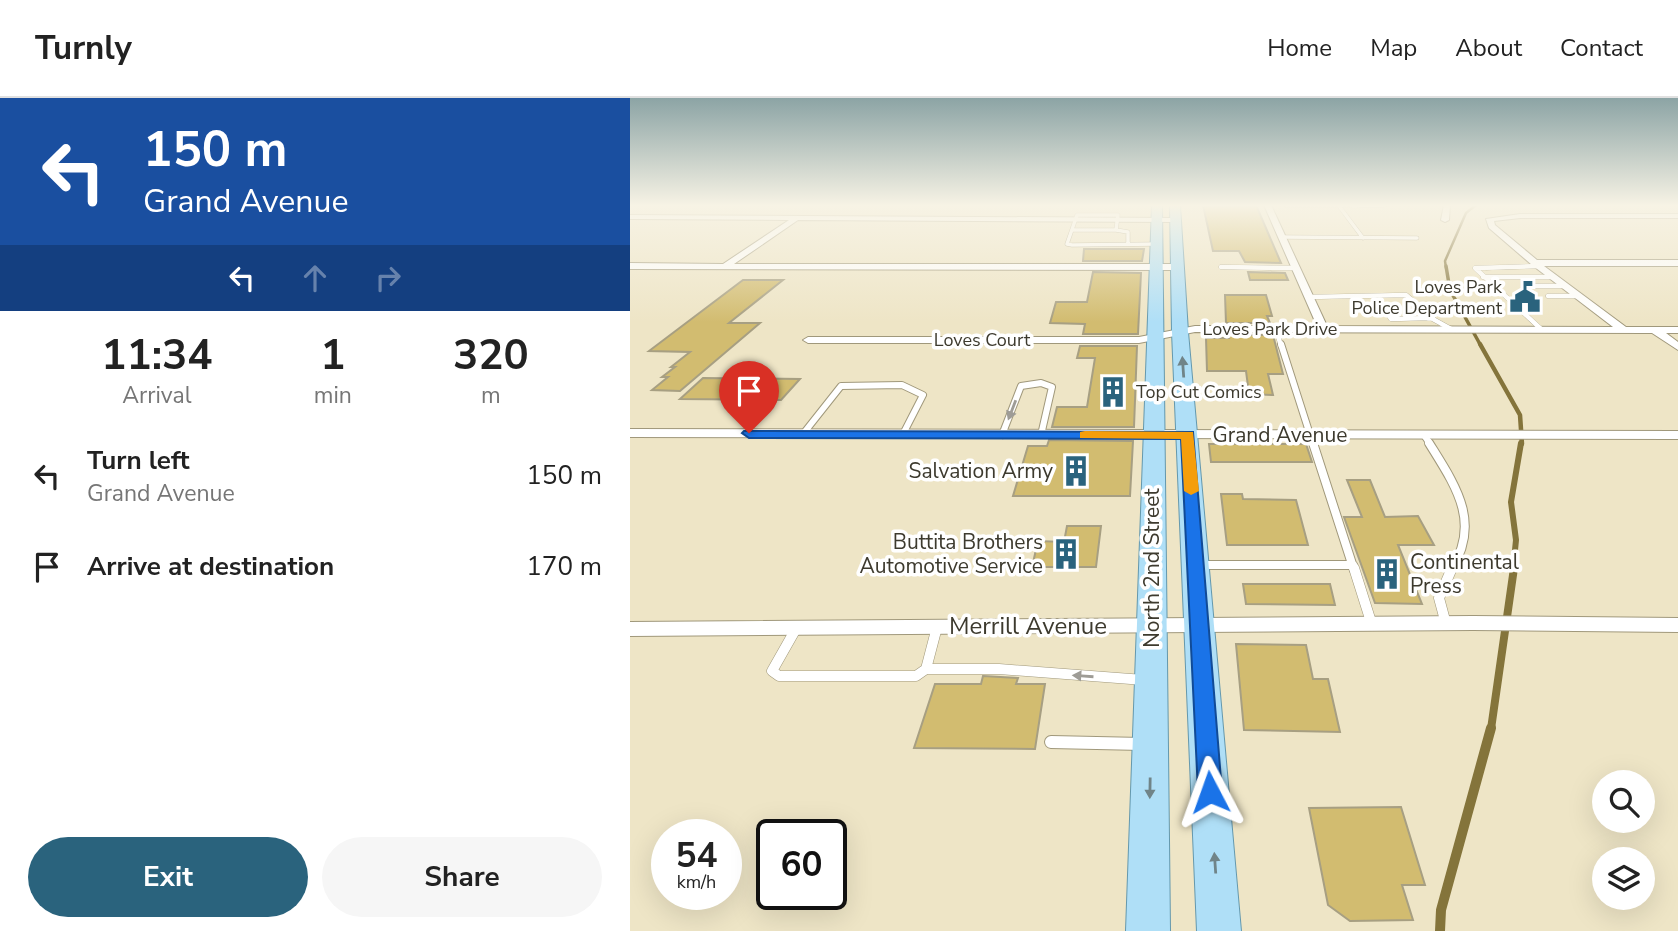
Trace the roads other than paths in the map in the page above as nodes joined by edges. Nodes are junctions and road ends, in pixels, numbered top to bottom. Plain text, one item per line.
1 (758, 244) edge
2 (1020, 244) edge
3 (1067, 244) edge
4 (1128, 244) edge
5 (1165, 244) edge
6 (1284, 244) edge
7 (1513, 244) edge
8 (1678, 263) edge
9 (1538, 265) junction
10 (630, 266) edge
11 (725, 266) junction
12 (1221, 268) dead end
13 (1295, 268) junction
14 (1483, 277) junction
15 (1554, 277) junction
16 (1531, 286) dead end
17 (1566, 286) junction
18 (1548, 296) dead end
19 (1579, 296) junction
20 (1308, 297) junction
21 (1377, 297) junction
22 (1433, 318) junction
23 (1276, 329) junction
24 (1323, 329) junction
25 (1454, 329) junction
26 (1541, 329) junction
27 (1624, 330) junction
28 (1654, 330) junction
29 (1678, 330) edge
30 (1168, 334) junction
31 (808, 340) dead end
32 (1678, 347) edge
33 (803, 434) junction
34 (903, 434) junction
35 (1002, 435) junction
36 (1041, 435) junction
37 (1153, 435) junction
38 (1188, 435) junction
39 (1310, 435) junction
40 (1424, 435) junction
41 (1678, 435) edge
42 (634, 437) edge
43 (1196, 565) junction
44 (1353, 565) junction
45 (1446, 624) junction
46 (1152, 625) junction
47 (1199, 625) junction
48 (1372, 625) junction
49 (1678, 625) edge
50 (937, 627) junction
51 (797, 628) junction
52 (630, 629) edge
53 (926, 669) junction
54 (1151, 680) junction
55 (1051, 742) dead end
56 (1150, 745) junction
57 (1148, 931) edge
58 (1219, 931) edge

1 - 11 street
2 - 11 street
3 - 4 lane
5 - 30 main road, North 2nd Street
6 - 13 street
7 - 9 street
8 - 9 street
9 - 14 lane
9 - 15 street
10 - 11 street
12 - 13 lane
13 - 20 street
14 - 15 lane
14 - 26 lane
15 - 17 street
16 - 17 lane
17 - 19 street
18 - 19 lane
19 - 27 street
20 - 21 lane
20 - 24 street
21 - 22 lane
21 - 22 lane
22 - 25 lane
23 - 24 street, Loves Park Drive
23 - 30 street, Loves Park Drive
23 - 39 lane
24 - 25 street, Loves Park Drive
25 - 26 street, Loves Park Drive
26 - 27 street, Loves Park Drive
27 - 28 street, Loves Park Drive
28 - 29 street, Loves Park Drive
28 - 32 street
30 - 31 street, Loves Court
30 - 37 main road, North 2nd Street
38 -> 30 main road, North 2nd Street
33 - 34 street, Grand Avenue
33 - 34 lane
33 - 42 street, Grand Avenue
34 - 35 street, Grand Avenue
35 - 36 street, Grand Avenue
36 -> 35 lane
36 - 37 street, Grand Avenue
37 - 38 street, Grand Avenue
37 - 46 main road, North 2nd Street
38 - 39 street, Grand Avenue
38 - 43 main road, North 2nd Street
39 - 40 street, Grand Avenue
39 - 44 lane
40 - 41 street, Grand Avenue
40 - 45 lane
43 - 44 lane
43 - 47 main road, North 2nd Street
44 - 48 lane
45 - 48 street, Merrill Avenue
45 - 49 street, Merrill Avenue
46 - 47 street, Merrill Avenue
46 - 50 street, Merrill Avenue
46 - 54 main road, North 2nd Street
47 - 48 street, Merrill Avenue
58 -> 47 main road, North 2nd Street
50 - 51 street, Merrill Avenue
50 - 53 lane
51 - 52 street, Merrill Avenue
51 - 53 lane
54 -> 53 lane
54 - 56 main road, North 2nd Street
55 - 56 lane
56 -> 57 main road, North 2nd Street

